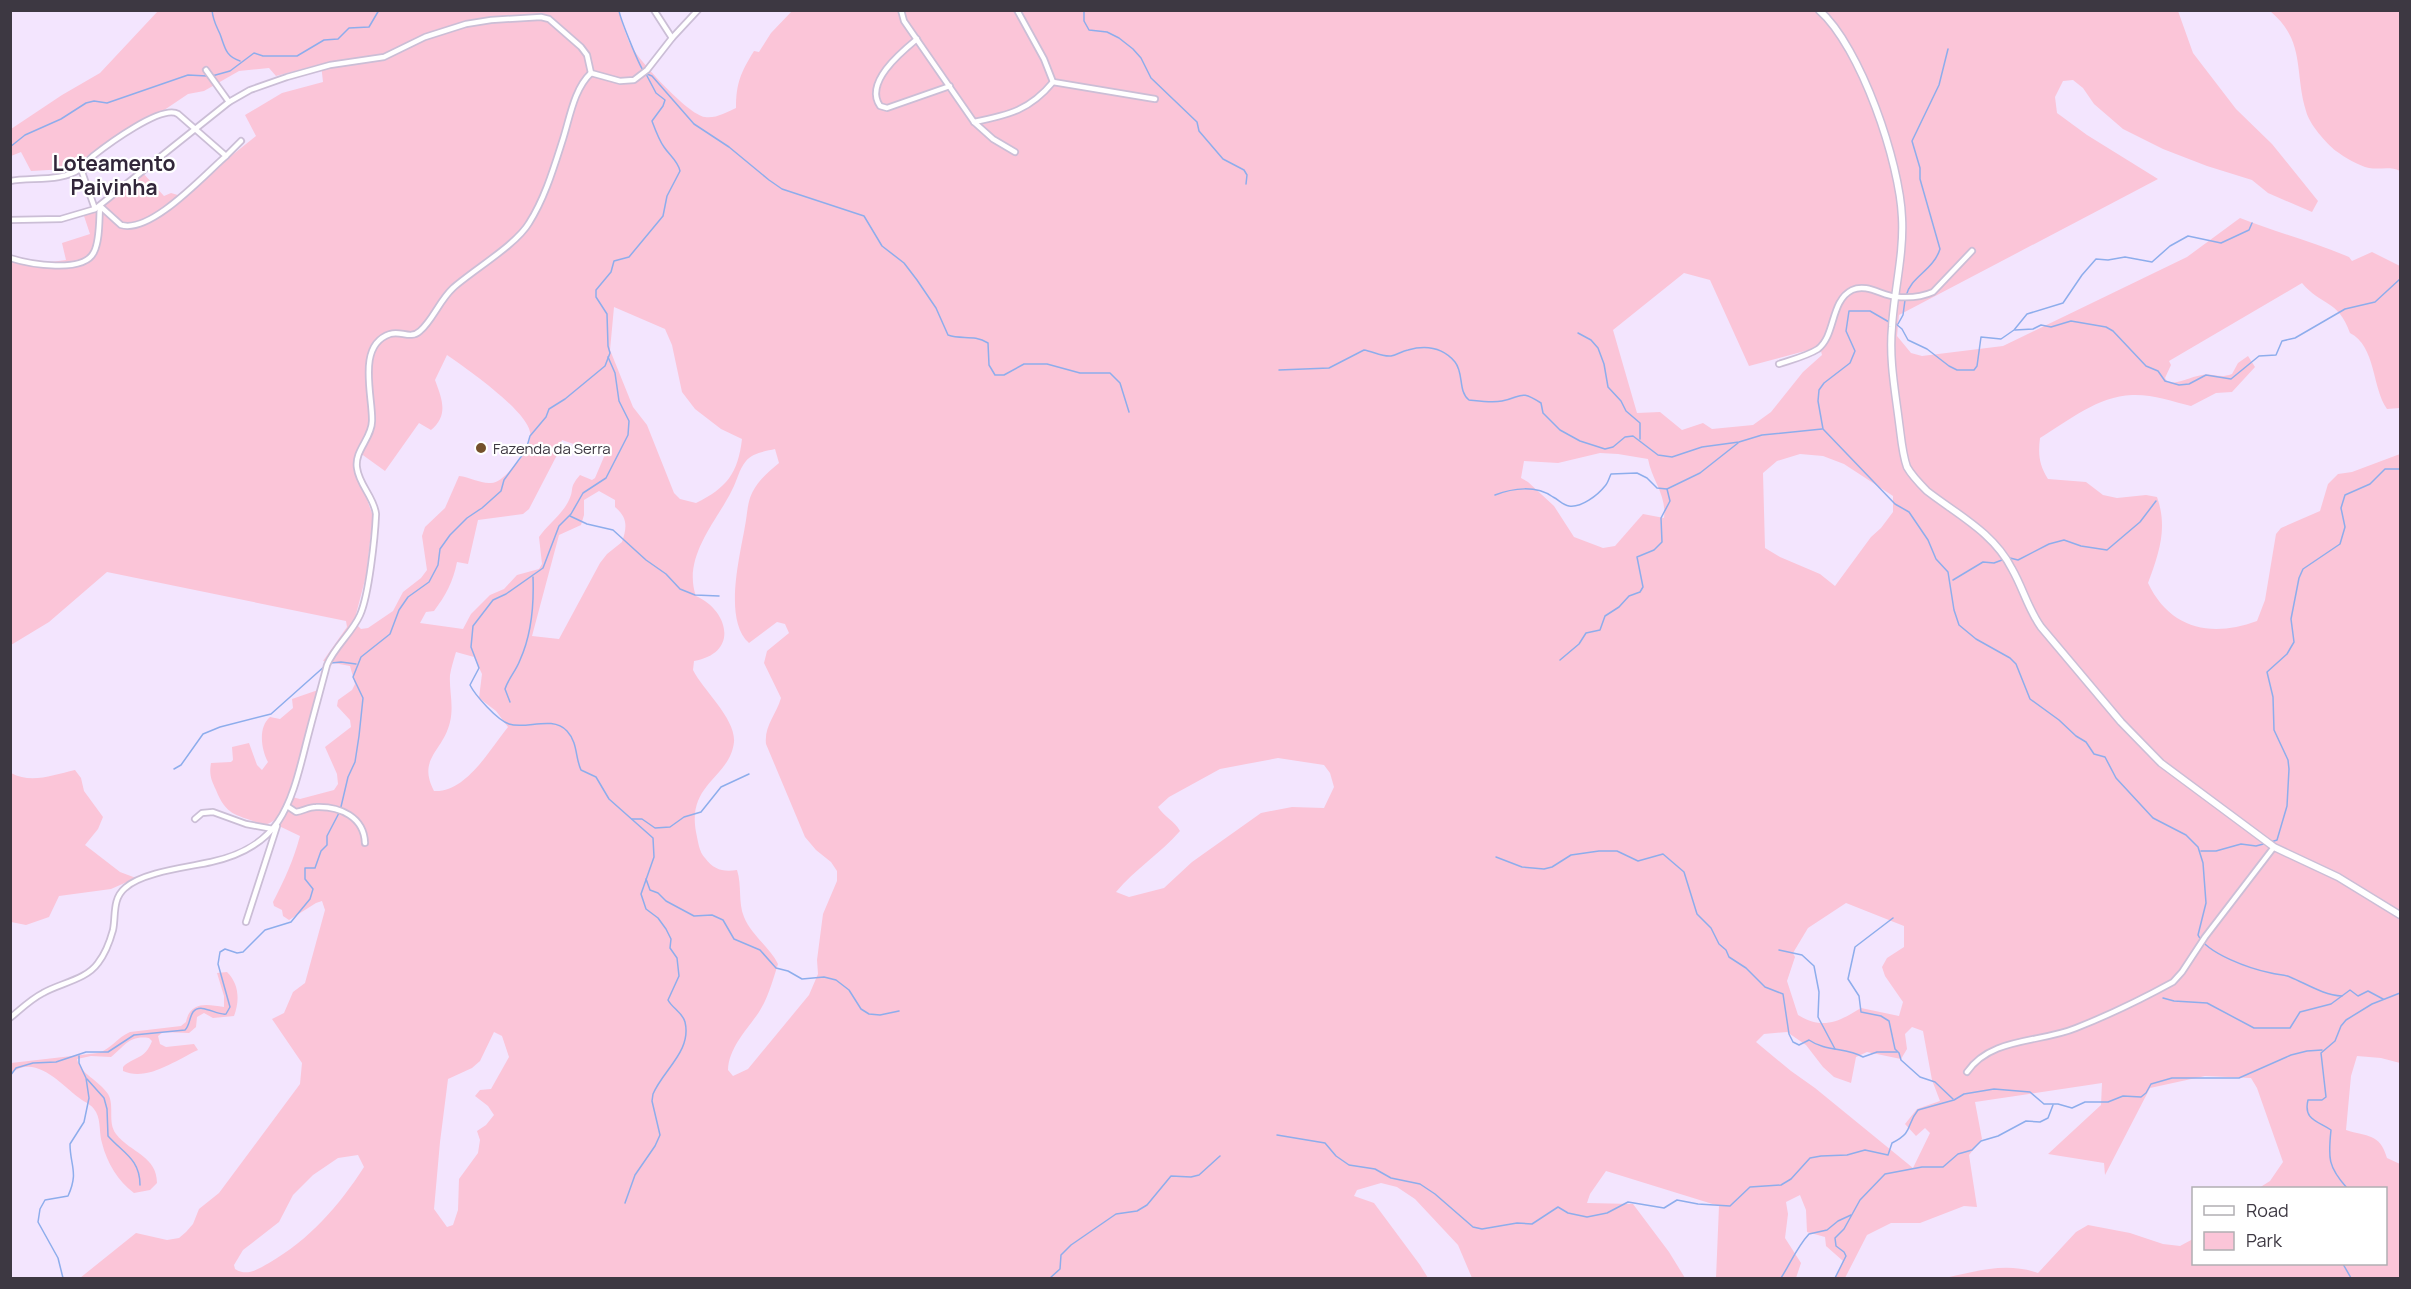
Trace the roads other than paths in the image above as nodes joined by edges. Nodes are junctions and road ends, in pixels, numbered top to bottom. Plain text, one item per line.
1 (654, 10) edge
2 (698, 10) edge
3 (901, 10) edge
4 (1017, 10) edge
5 (1822, 13) edge
6 (672, 38) junction
7 (916, 39) junction
8 (206, 70) dead end
9 (591, 73) junction
10 (1053, 82) junction
11 (950, 86) junction
12 (1155, 99) dead end
13 (229, 102) junction
14 (974, 122) junction
15 (194, 129) junction
16 (242, 141) dead end
17 (1015, 152) dead end
18 (226, 156) junction
19 (81, 169) junction
20 (10, 181) edge
21 (97, 208) junction
22 (10, 220) edge
23 (1972, 251) dead end
24 (10, 258) edge
25 (1895, 297) junction
26 (1779, 364) dead end
27 (287, 806) junction
28 (195, 819) dead end
29 (278, 823) junction
30 (273, 829) junction
31 (365, 843) dead end
32 (2274, 847) junction
33 (2400, 915) edge
34 (246, 921) dead end
35 (10, 1018) edge
36 (1966, 1072) dead end

1 - 6 street
2 - 6 street
3 - 7 street
4 - 10 street
5 - 25 main road
6 - 9 street
7 - 11 street
7 - 11 street
8 - 13 street
9 - 13 street
9 - 27 street
10 - 12 street
10 - 14 street
11 - 14 street
13 - 15 street
14 - 17 street
15 - 18 street
15 - 19 street
15 - 21 street
16 - 18 street
18 - 21 street
19 - 20 street
19 - 21 street
21 - 22 street
21 - 24 street
23 - 25 street
25 - 26 street
25 - 32 main road
27 - 29 street
27 - 31 street
28 - 30 street
29 - 30 street
29 - 34 street
30 - 35 street
32 - 33 main road
32 - 36 street

